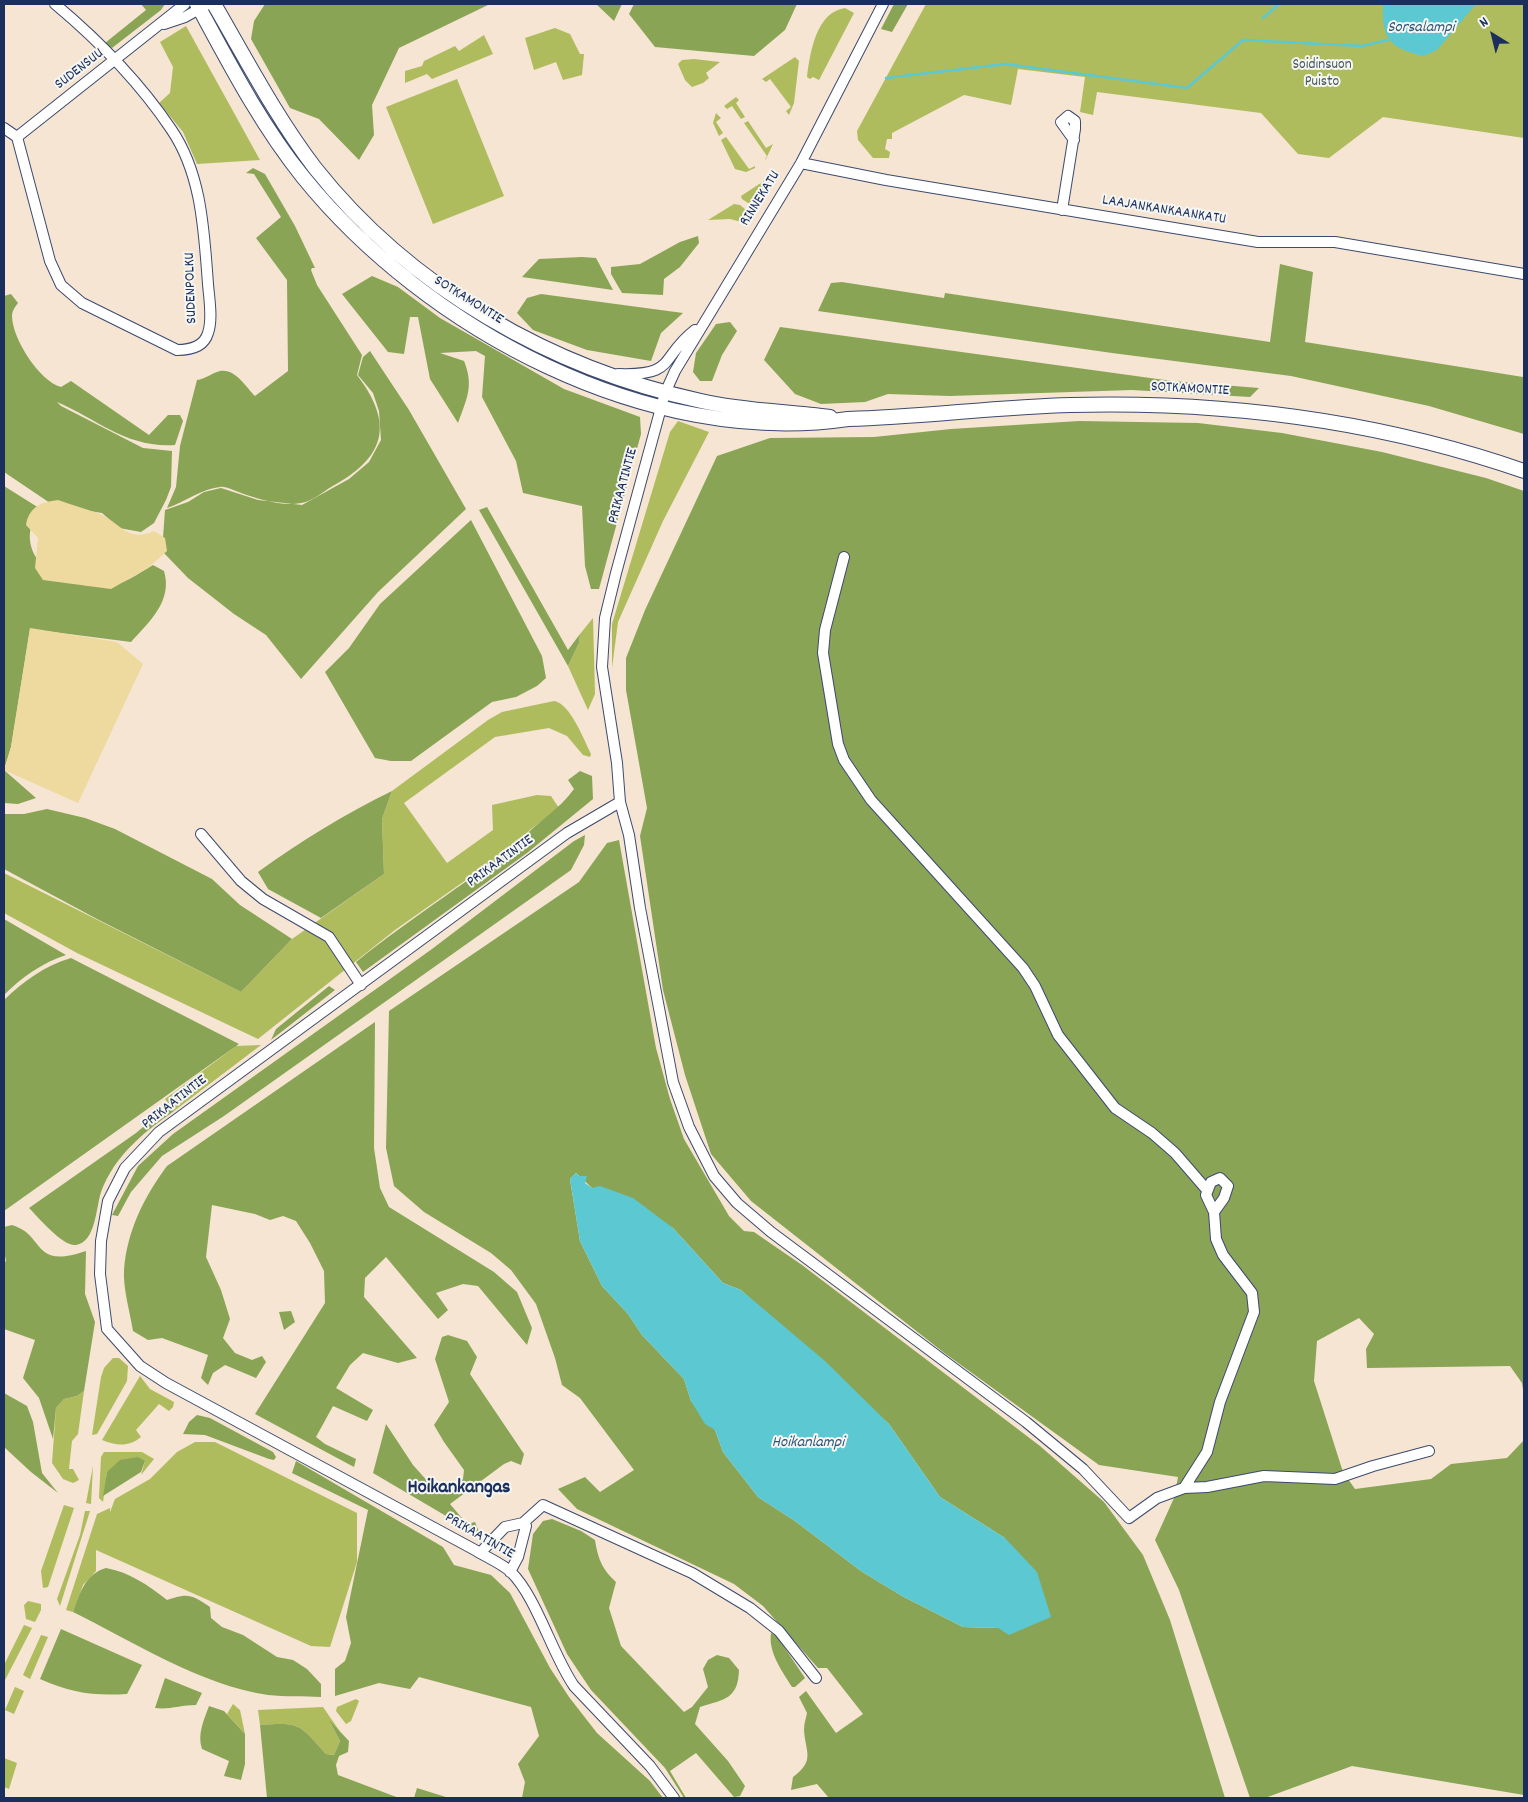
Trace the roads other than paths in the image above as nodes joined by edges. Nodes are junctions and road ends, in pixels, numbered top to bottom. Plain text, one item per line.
1 (55, 4) edge
2 (214, 4) edge
3 (883, 4) edge
4 (182, 5) edge
5 (202, 5) edge
6 (160, 25) junction
7 (115, 60) junction
8 (4, 128) edge
9 (17, 137) junction
10 (1074, 140) dead end
11 (801, 163) junction
12 (1062, 210) junction
13 (1524, 274) edge
14 (700, 327) junction
15 (605, 373) junction
16 (665, 392) junction
17 (661, 406) junction
18 (848, 419) junction
19 (1524, 471) edge
20 (844, 557) dead end
21 (620, 802) junction
22 (202, 834) dead end
23 (361, 985) junction
24 (1207, 1190) junction
25 (1214, 1212) junction
26 (1430, 1451) dead end
27 (1184, 1488) junction
28 (523, 1523) junction
29 (480, 1553) junction
30 (510, 1572) junction
31 (816, 1678) dead end
32 (674, 1798) edge

1 - 7 street, SUDENPOLKU
2 - 15 highway, SOTKAMONTIE
3 - 11 street, RINNEKATU
4 - 6 street, SUDENSUU
5 - 6 street, SUDENSUU
5 - 17 highway, SOTKAMONTIE
6 - 7 street, SUDENSUU
7 - 9 street, SUDENSUU
7 - 9 street, SUDENPOLKU
8 - 9 street
10 - 12 street
11 - 12 street, LAAJANKANKAANKATU
11 - 14 street, RINNEKATU
12 - 13 street, LAAJANKANKAANKATU
14 - 15 street
14 - 16 street, RINNEKATU
15 - 16 highway, SOTKAMONTIE
16 - 17 street, RINNEKATU
16 - 18 highway, SOTKAMONTIE
17 - 18 highway, SOTKAMONTIE
17 - 21 street, PRIKAATINTIE
18 - 19 highway, SOTKAMONTIE
20 - 24 street
21 - 23 street, PRIKAATINTIE
21 - 27 street
22 - 23 street
23 - 29 street, PRIKAATINTIE
24 - 25 street
24 - 25 street
25 - 27 street
26 - 27 street
28 - 29 street
28 - 30 street
28 - 31 street
29 - 30 street, PRIKAATINTIE
30 - 32 street, PRIKAATINTIE

